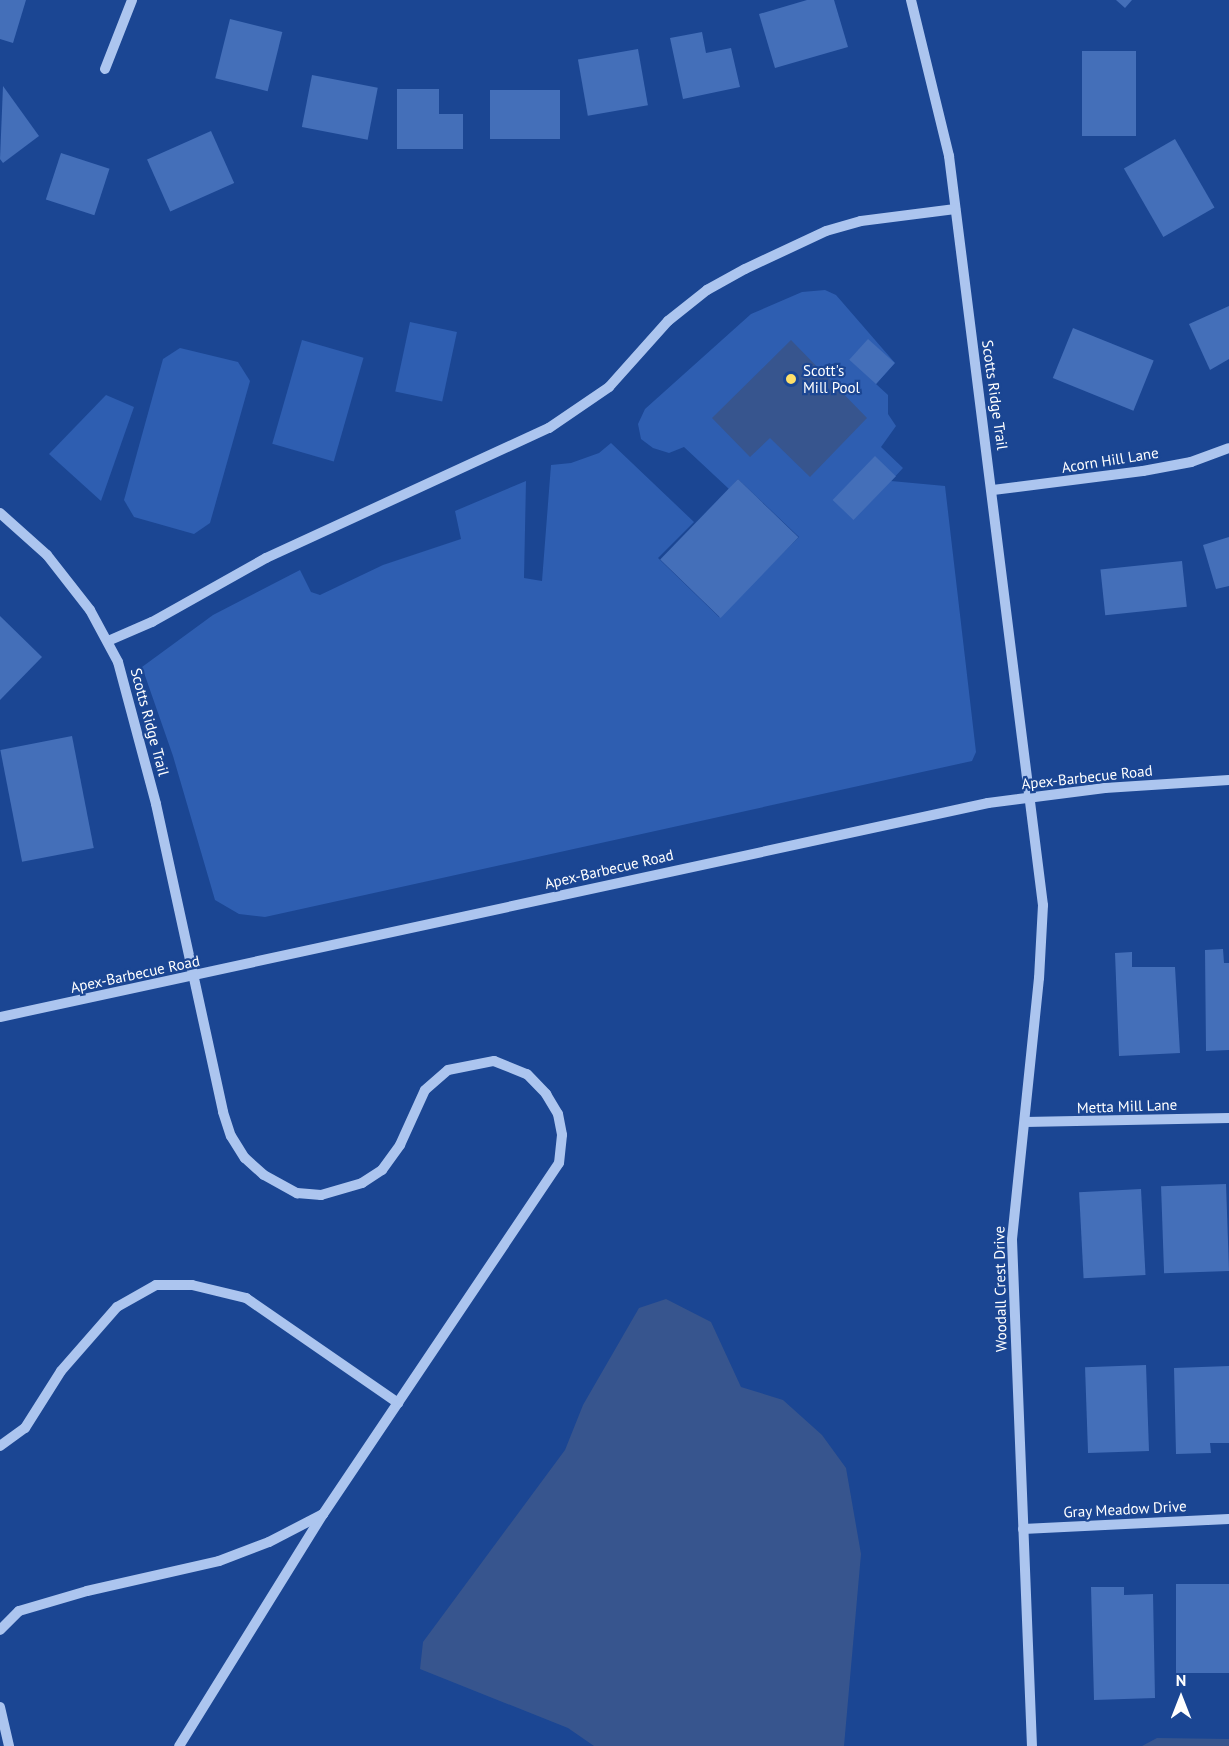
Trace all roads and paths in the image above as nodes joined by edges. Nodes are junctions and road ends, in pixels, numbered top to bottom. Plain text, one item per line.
1 (132, 0) edge
2 (911, 0) edge
3 (105, 69) dead end
4 (955, 209) junction
5 (1229, 448) edge
6 (993, 490) junction
7 (0, 513) edge
8 (108, 641) junction
9 (1229, 780) edge
10 (1029, 797) junction
11 (192, 977) junction
12 (0, 1017) edge
13 (1229, 1118) edge
14 (1025, 1122) junction
15 (398, 1403) junction
16 (0, 1446) edge
17 (323, 1514) junction
18 (1229, 1519) edge
19 (1023, 1529) junction
20 (0, 1630) edge
21 (0, 1707) edge
22 (9, 1746) edge
23 (179, 1746) edge
24 (1032, 1746) edge

1 - 3 street
2 - 4 street, Scotts Ridge Trail
4 - 6 street, Scotts Ridge Trail
4 - 8 street
5 - 6 street, Acorn Hill Lane
6 - 10 street, Scotts Ridge Trail
7 - 8 street, Scotts Ridge Trail
8 - 11 street, Scotts Ridge Trail
9 - 10 street, Apex-Barbecue Road
10 - 11 street, Apex-Barbecue Road
10 - 14 street, Woodall Crest Drive
11 - 12 street, Apex-Barbecue Road
11 - 15 street, Scotts Ridge Trail
13 - 14 street, Metta Mill Lane
14 - 19 street, Woodall Crest Drive
15 - 16 street
15 - 17 street, Scotts Ridge Trail
17 - 20 street
17 - 23 street, Scotts Ridge Trail
18 - 19 street, Gray Meadow Drive
19 - 24 street, Woodall Crest Drive
21 - 22 street

